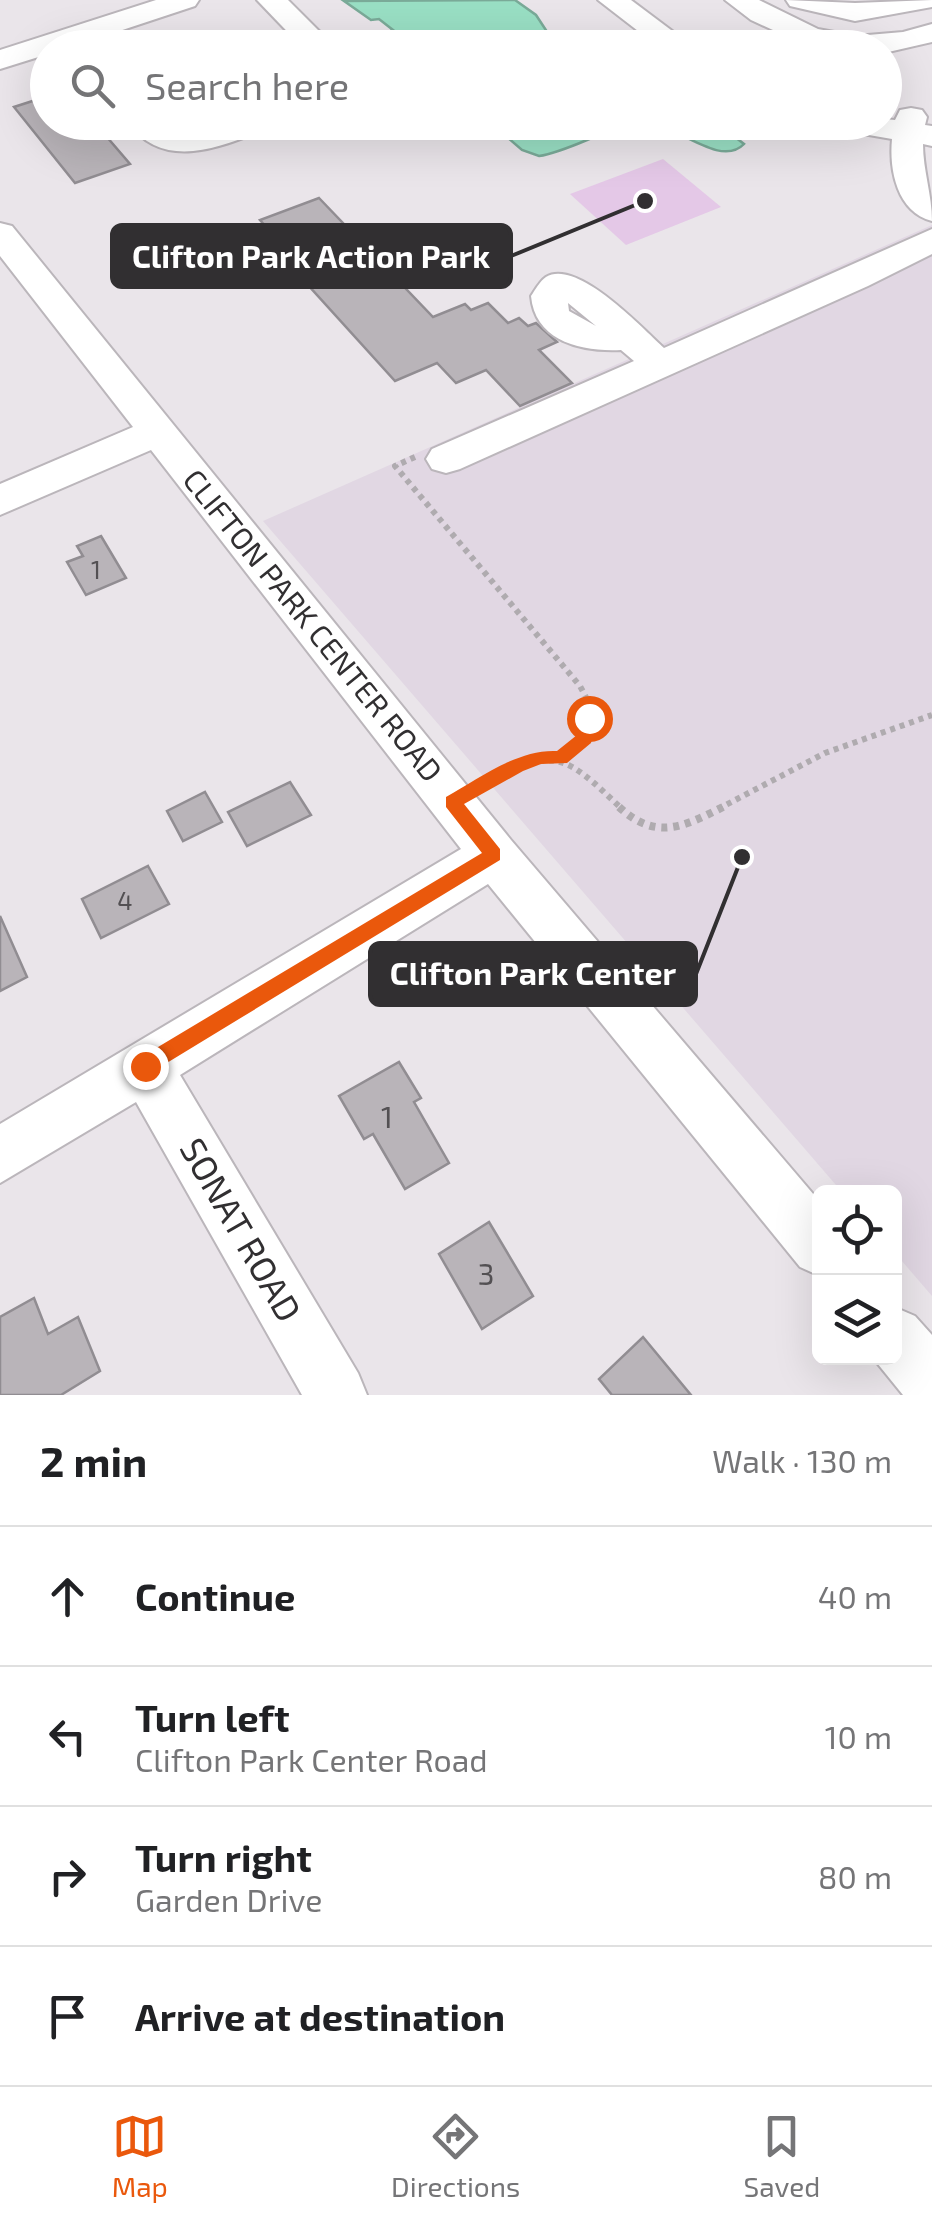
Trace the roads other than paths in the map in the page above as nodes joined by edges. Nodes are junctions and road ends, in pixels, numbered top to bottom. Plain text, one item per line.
1 (137, 0) edge
2 (185, 0) edge
3 (271, 0) edge
4 (612, 0) edge
5 (644, 0) edge
6 (739, 0) edge
7 (800, 0) edge
8 (926, 0) edge
9 (871, 10) junction
10 (79, 30) edge
11 (89, 30) edge
12 (303, 30) edge
13 (654, 30) edge
14 (686, 30) edge
15 (789, 30) edge
16 (878, 30) edge
17 (932, 33) edge
18 (30, 41) edge
19 (902, 41) edge
20 (0, 44) edge
21 (30, 50) edge
22 (902, 58) edge
23 (0, 60) edge
24 (930, 66) edge
25 (913, 124) edge
26 (167, 140) edge
27 (203, 140) edge
28 (932, 210) edge
29 (0, 232) edge
30 (932, 240) edge
31 (558, 285) dead end
32 (659, 364) junction
33 (157, 432) junction
34 (433, 457) road end
35 (0, 500) edge
36 (494, 855) junction
37 (145, 1066) junction
38 (0, 1154) edge
39 (812, 1236) edge
40 (902, 1346) edge
41 (932, 1382) edge
42 (336, 1395) edge

1 - 10 street
2 - 11 street
3 - 12 street
4 - 13 street
5 - 14 street
6 - 15 street
7 - 9 street
8 - 9 street
9 - 16 street
17 - 19 street
18 - 20 street
21 - 23 street
22 - 24 street
25 - 28 street
26 - 27 street
29 - 33 street, CLIFTON PARK CENTER ROAD
30 - 32 street
31 - 32 street
32 - 34 street
33 - 35 street
33 - 36 street, CLIFTON PARK CENTER ROAD
36 - 37 street
36 - 39 street, CLIFTON PARK CENTER ROAD
37 - 38 street
37 - 42 street, SONAT ROAD
40 - 41 street

